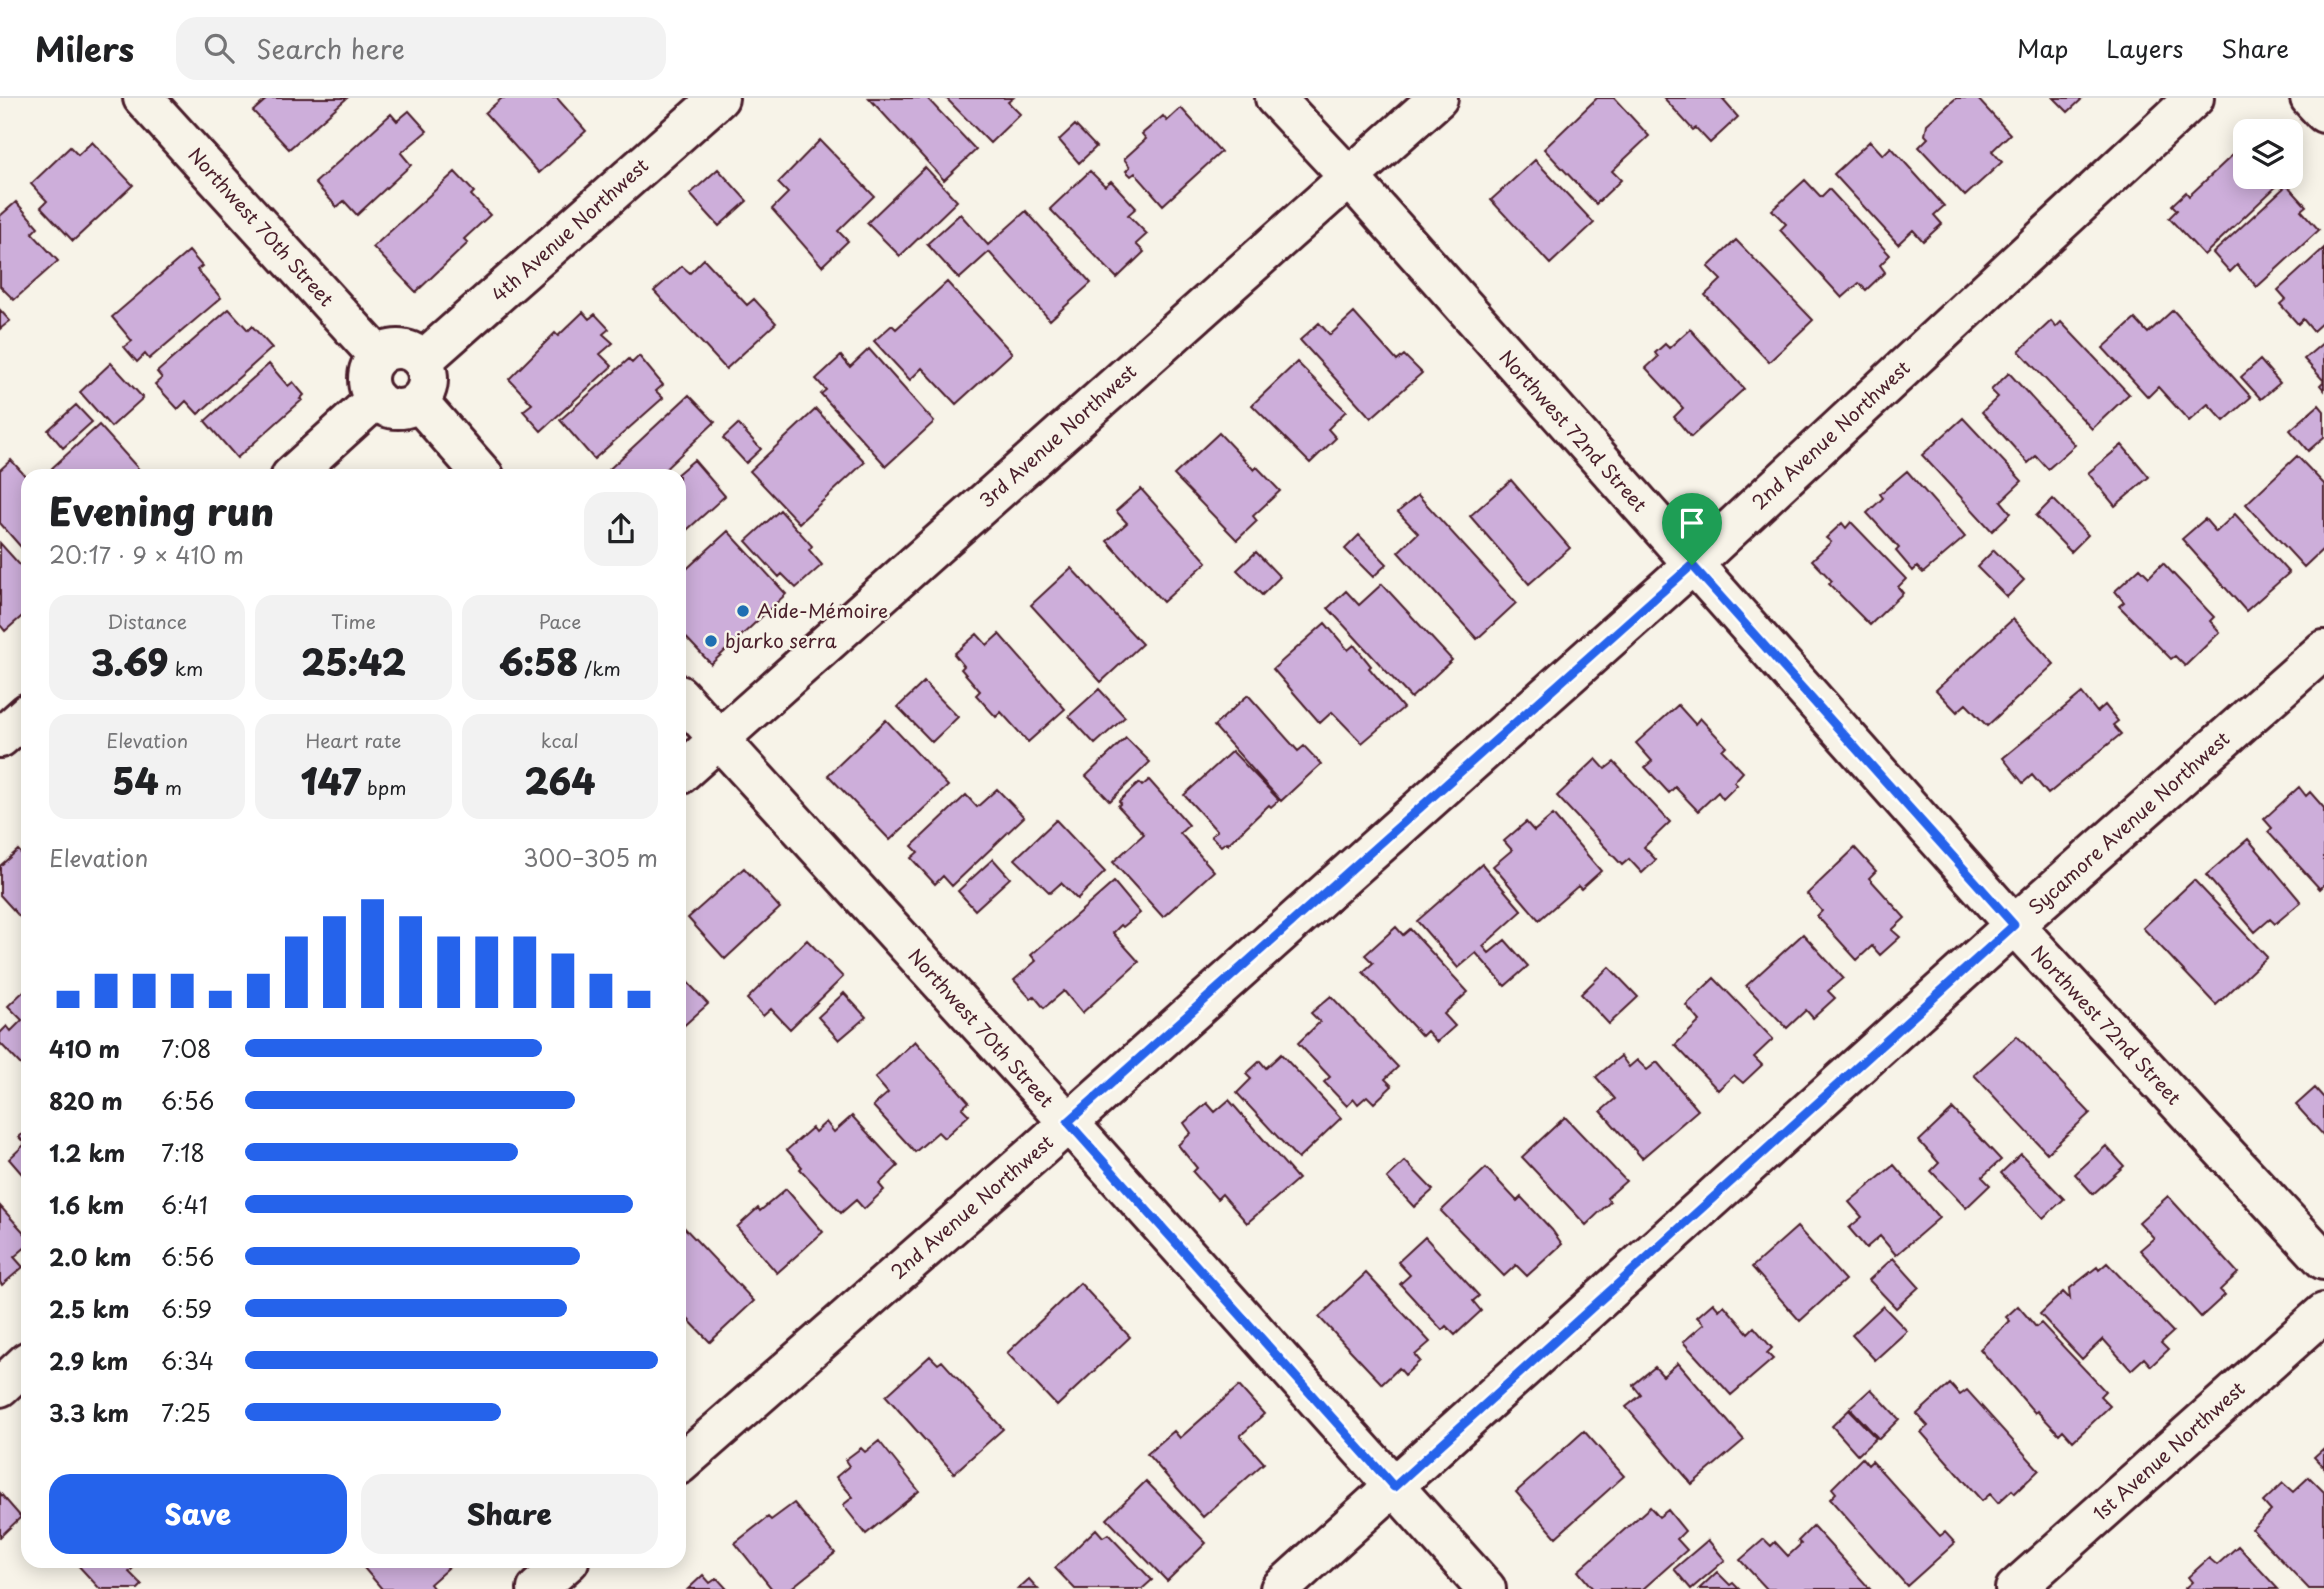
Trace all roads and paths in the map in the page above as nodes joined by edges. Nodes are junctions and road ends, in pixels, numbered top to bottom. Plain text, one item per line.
1 (143, 98) edge
2 (719, 98) edge
3 (1275, 98) edge
4 (1438, 98) edge
5 (2194, 98) edge
6 (2310, 98) edge
7 (2324, 113) edge
8 (1349, 177) junction
9 (378, 356) junction
10 (422, 361) junction
11 (376, 399) junction
12 (418, 401) junction
13 (299, 469) edge
14 (478, 469) edge
15 (1692, 565) junction
16 (2324, 650) edge
17 (686, 703) edge
18 (21, 719) edge
19 (0, 738) edge
20 (719, 740) junction
21 (686, 769) edge
22 (2014, 925) junction
23 (1068, 1122) junction
24 (2324, 1261) edge
25 (2324, 1312) edge
26 (21, 1368) edge
27 (0, 1387) edge
28 (686, 1459) edge
29 (1394, 1487) junction
30 (561, 1568) edge
31 (537, 1589) edge
32 (1280, 1589) edge
33 (1486, 1589) edge
34 (2014, 1589) edge

1 - 9 street, Northwest 70th Street
2 - 10 street, 4th Avenue Northwest
3 - 8 street, Northwest 72nd Street
4 - 8 street, 3rd Avenue Northwest
5 - 15 street, 2nd Avenue Northwest
6 - 7 street
8 - 15 street, Northwest 72nd Street
8 - 20 street, 3rd Avenue Northwest
9 - 10 street
9 - 11 street
10 - 12 street
11 - 12 street
11 - 13 street
12 - 14 street
15 - 22 street, Northwest 72nd Street
15 - 23 street, 2nd Avenue Northwest
16 - 22 street, Sycamore Avenue Northwest
17 - 20 street, Northwest 70th Street
18 - 19 street
20 - 21 street, 3rd Avenue Northwest
20 - 23 street, Northwest 70th Street
22 - 24 street, Northwest 72nd Street
22 - 29 street, Sycamore Avenue Northwest
23 - 28 street, 2nd Avenue Northwest
23 - 29 street, Northwest 70th Street
24 - 25 street
25 - 34 street, 1st Avenue Northwest
26 - 27 street
29 - 32 street, Sycamore Avenue Northwest
29 - 33 street, Northwest 70th Street
30 - 31 street

